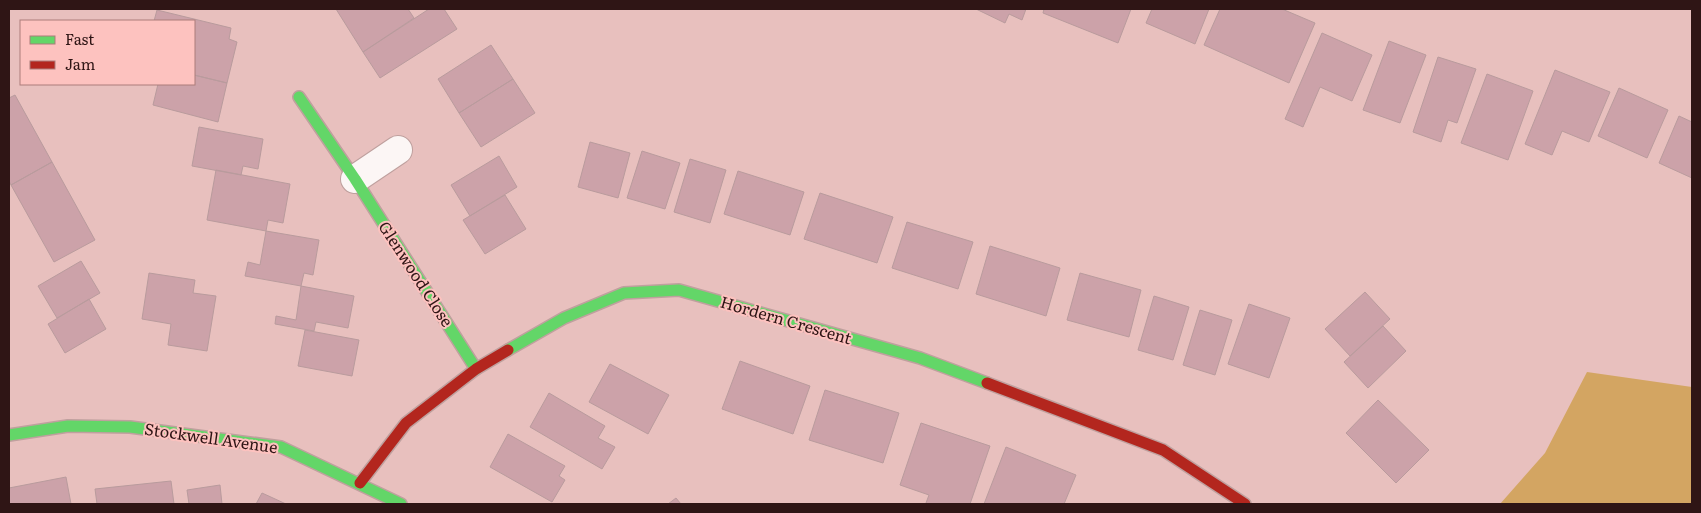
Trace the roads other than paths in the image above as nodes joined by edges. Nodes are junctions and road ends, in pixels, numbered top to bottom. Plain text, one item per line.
1 (300, 97) dead end
2 (398, 150) dead end
3 (355, 179) junction
4 (476, 369) junction
5 (9, 435) edge
6 (360, 483) junction
7 (401, 504) edge
8 (1245, 504) edge

1 - 3 street, Glenwood Close
2 - 3 street
3 - 4 street, Glenwood Close
4 - 6 street, Hordern Crescent
4 - 8 street, Hordern Crescent
5 - 6 street, Stockwell Avenue
6 - 7 street, Stockwell Avenue

